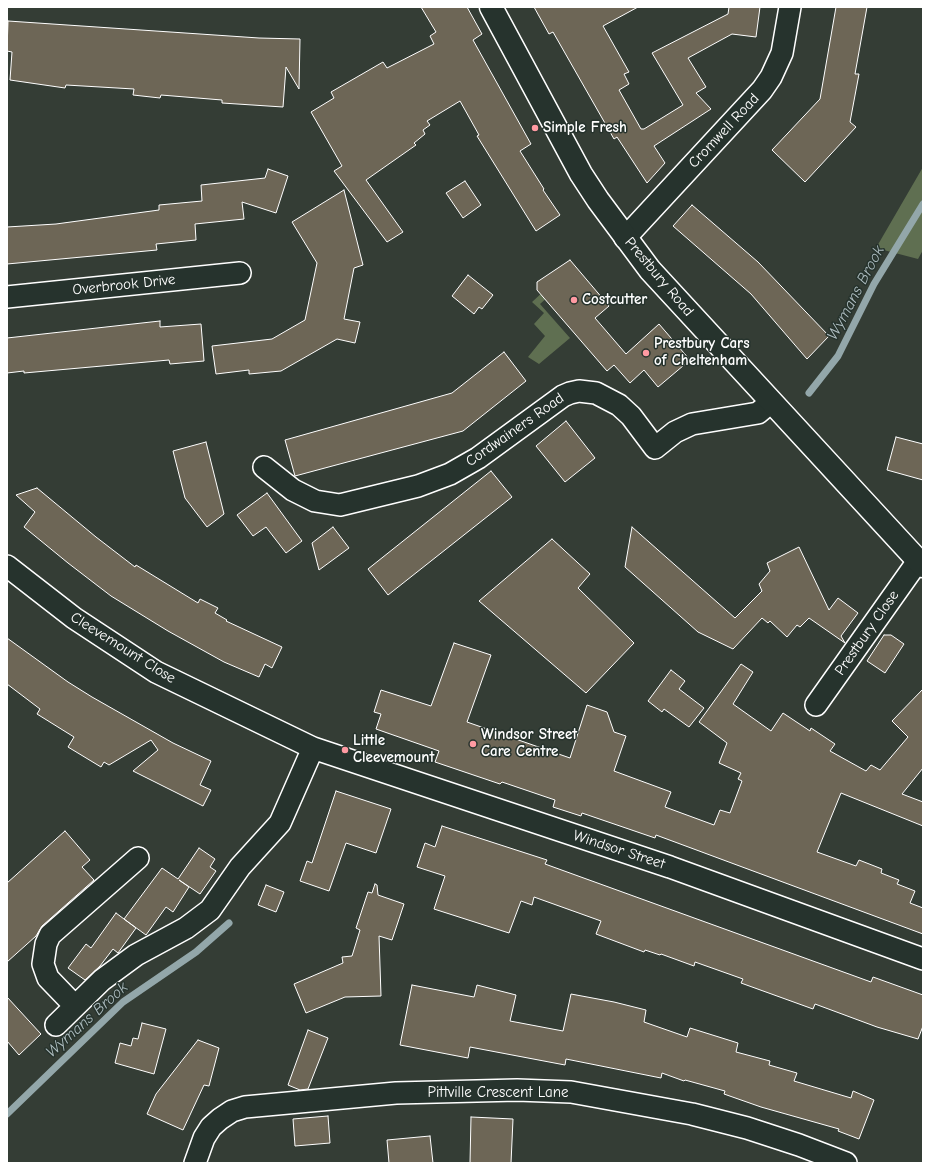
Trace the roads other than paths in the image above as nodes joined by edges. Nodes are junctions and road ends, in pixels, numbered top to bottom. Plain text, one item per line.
1 (492, 7) edge
2 (790, 7) edge
3 (625, 238) junction
4 (240, 273) dead end
5 (7, 297) edge
6 (771, 402) junction
7 (264, 467) dead end
8 (921, 563) edge
9 (7, 566) edge
10 (816, 705) dead end
11 (313, 748) junction
12 (138, 858) dead end
13 (923, 959) edge
14 (75, 1006) junction
15 (56, 1025) dead end
16 (197, 1156) edge
17 (846, 1163) edge

1 - 3 main road, Prestbury Road
2 - 3 street, Cromwell Road
3 - 6 main road, Prestbury Road
4 - 5 street, Overbrook Drive
6 - 7 street, Cordwainers Road
6 - 8 main road, Prestbury Road
8 - 10 street, Prestbury Close
9 - 11 street, Cleevemount Close
11 - 13 street, Windsor Street
11 - 14 street
12 - 14 street
14 - 15 street
16 - 17 street, Pittville Crescent Lane

